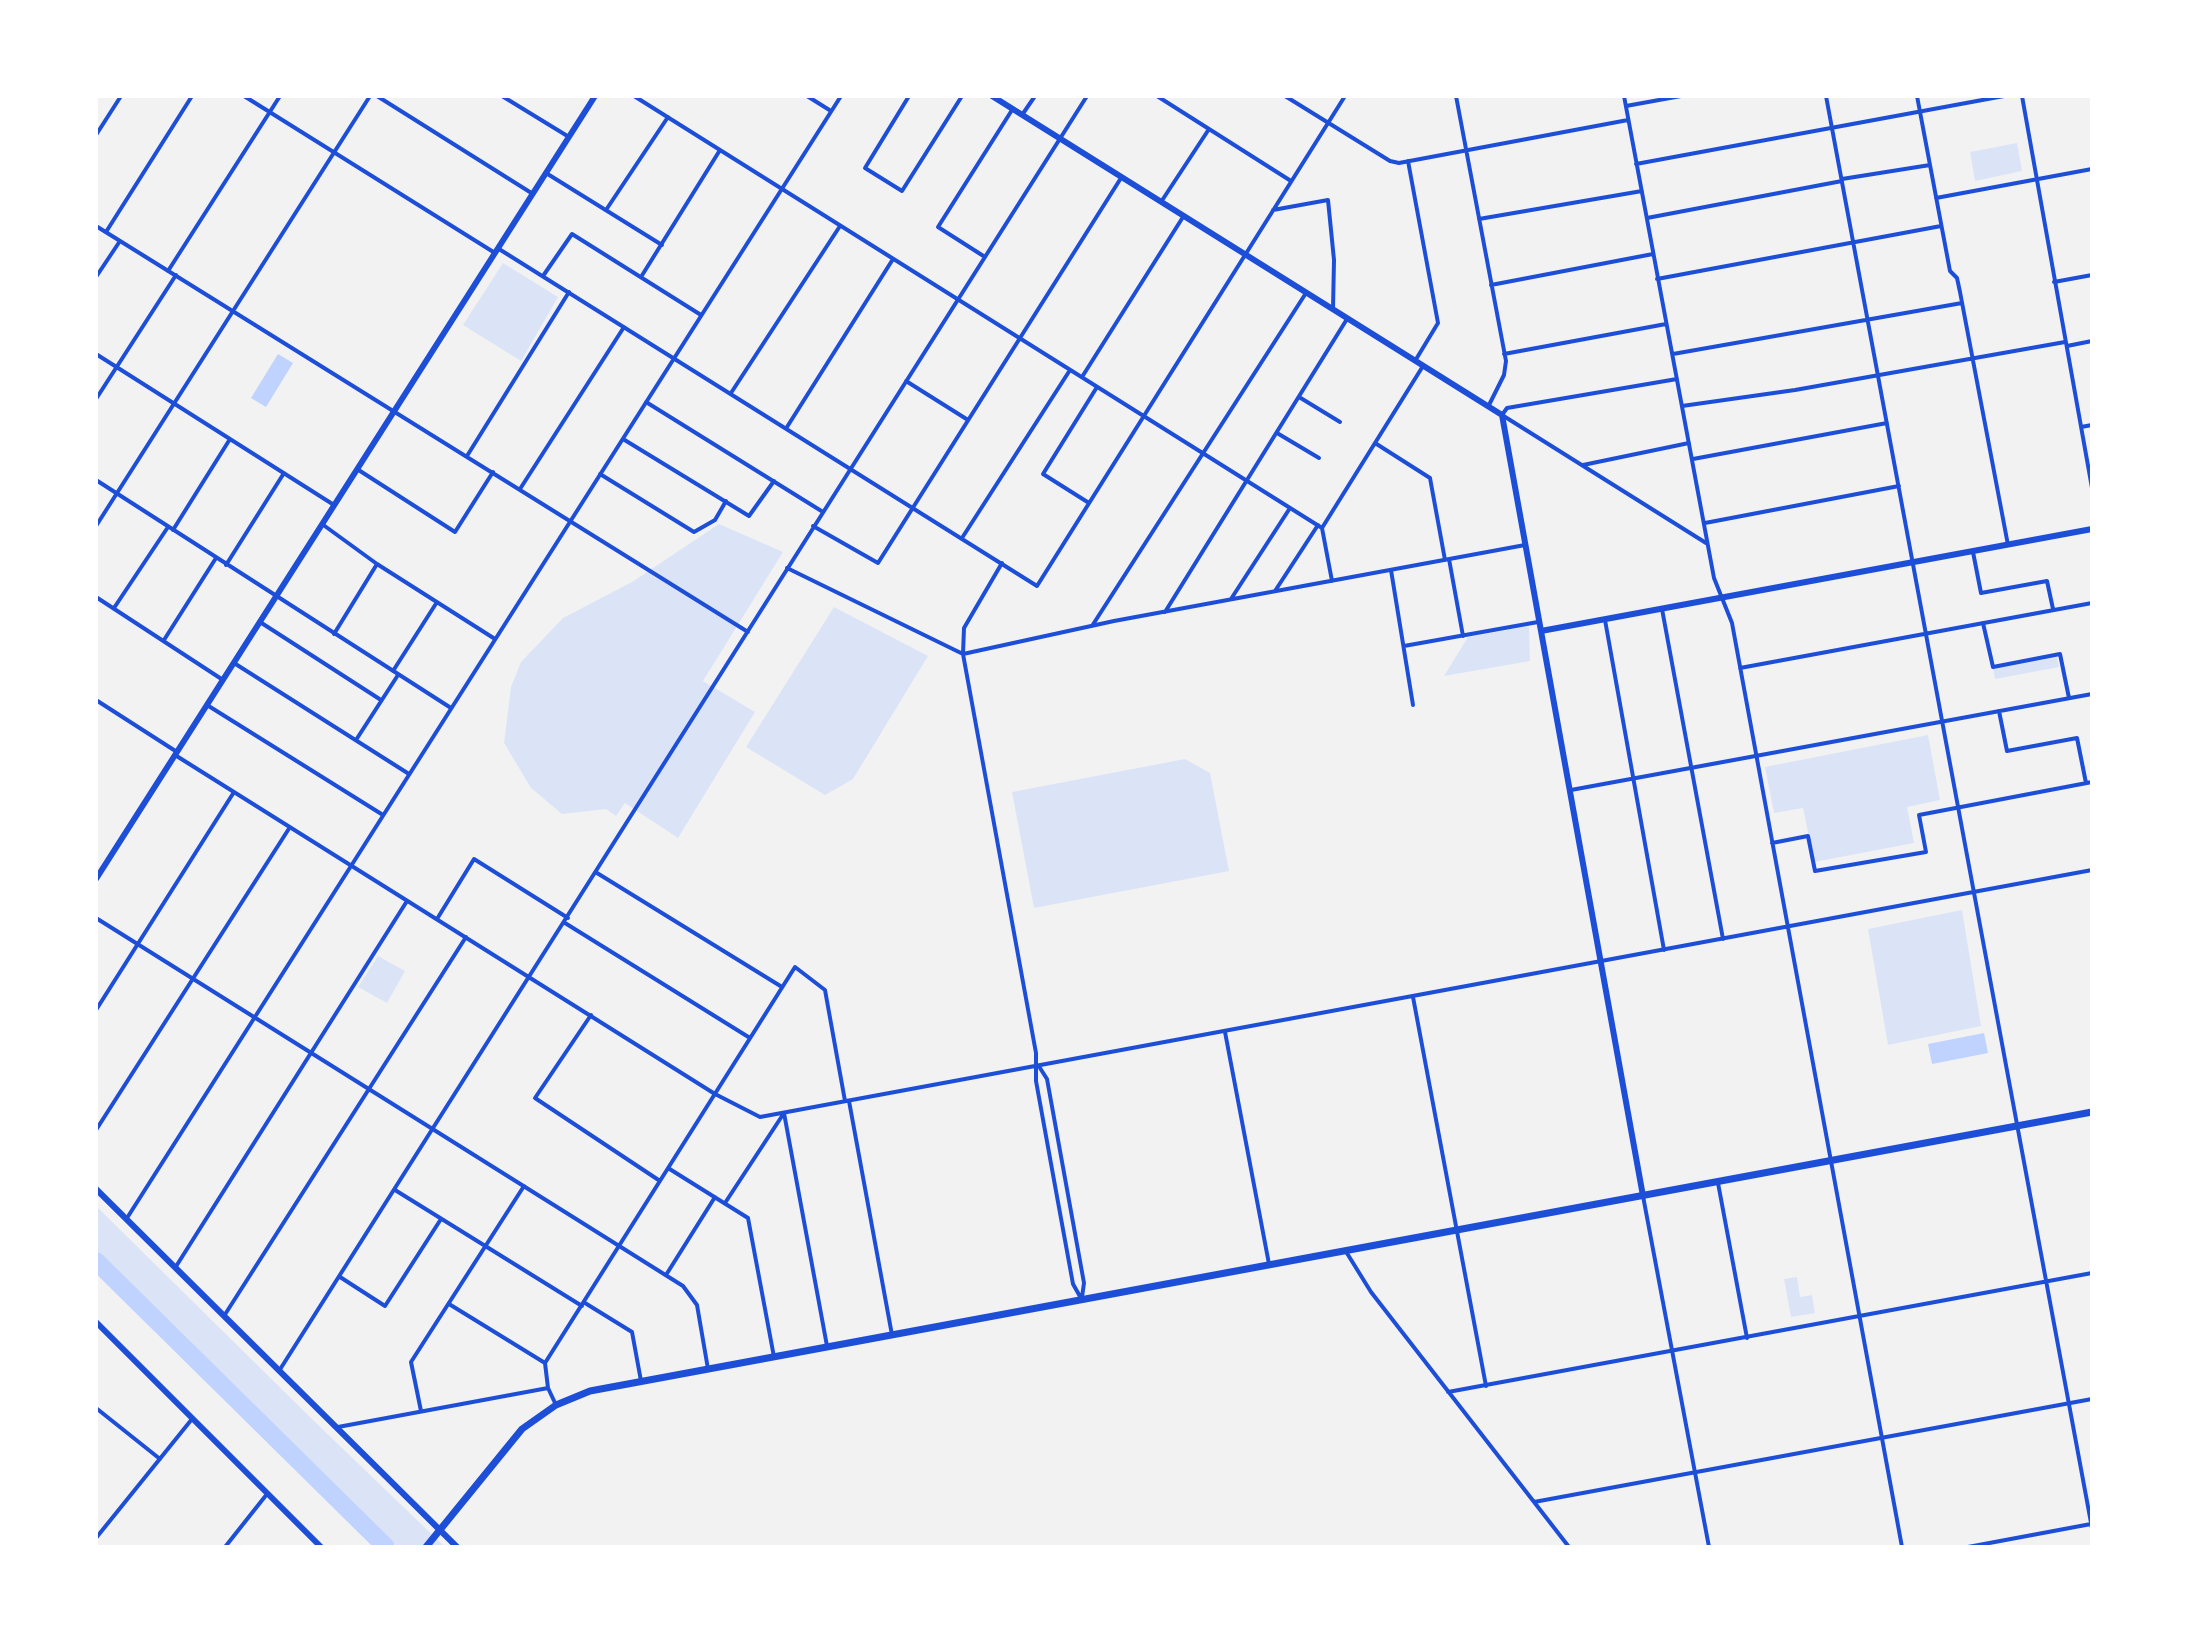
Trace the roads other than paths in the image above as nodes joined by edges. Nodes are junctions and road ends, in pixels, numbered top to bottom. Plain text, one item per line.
1 (121, 96) edge
2 (192, 96) edge
3 (244, 96) edge
4 (280, 96) edge
5 (370, 96) edge
6 (377, 96) edge
7 (502, 96) edge
8 (595, 96) edge
9 (634, 96) edge
10 (807, 96) edge
11 (841, 96) edge
12 (909, 96) edge
13 (962, 96) edge
14 (992, 96) edge
15 (1035, 96) edge
16 (1087, 96) edge
17 (1157, 96) edge
18 (1285, 96) edge
19 (1345, 96) edge
20 (1456, 96) edge
21 (1624, 96) edge
22 (1681, 96) edge
23 (1826, 96) edge
24 (1917, 96) edge
25 (2004, 96) edge
26 (2022, 96) edge
27 (1626, 106) junction
28 (1013, 109) junction
29 (831, 111) junction
30 (1920, 111) junction
31 (270, 112) junction
32 (1022, 115) junction
33 (668, 117) junction
34 (1628, 120) junction
35 (1328, 123) junction
36 (1832, 127) junction
37 (1209, 129) junction
38 (96, 135) edge
39 (569, 137) junction
40 (1060, 138) junction
41 (720, 150) junction
42 (1466, 150) junction
43 (335, 152) junction
44 (1408, 161) junction
45 (1636, 164) junction
46 (1930, 165) junction
47 (2092, 169) edge
48 (546, 173) junction
49 (1121, 178) junction
50 (2037, 179) junction
51 (1842, 180) junction
52 (1291, 181) junction
53 (782, 189) junction
54 (1642, 191) junction
55 (533, 194) junction
56 (1936, 198) junction
57 (1161, 202) junction
58 (606, 210) junction
59 (1273, 210) junction
60 (1184, 216) junction
61 (1647, 218) junction
62 (1479, 219) junction
63 (96, 226) edge
64 (840, 226) junction
65 (1941, 226) junction
66 (106, 232) junction
67 (120, 241) junction
68 (1854, 242) junction
69 (662, 245) junction
70 (496, 251) junction
71 (1245, 254) junction
72 (1653, 254) junction
73 (985, 257) junction
74 (893, 259) junction
75 (168, 271) junction
76 (176, 275) junction
77 (2092, 275) edge
78 (543, 276) junction
79 (96, 277) edge
80 (641, 277) junction
81 (1657, 279) junction
82 (2054, 282) junction
83 (1491, 285) junction
84 (569, 292) junction
85 (1306, 293) junction
86 (958, 299) junction
87 (1962, 303) junction
88 (1333, 310) junction
89 (233, 311) junction
90 (701, 315) junction
91 (1347, 319) junction
92 (1868, 320) junction
93 (1666, 324) junction
94 (624, 327) junction
95 (1020, 339) junction
96 (2092, 341) edge
97 (2065, 344) junction
98 (96, 354) edge
99 (1504, 354) junction
100 (1672, 355) junction
101 (674, 358) junction
102 (1972, 359) junction
103 (1415, 361) junction
104 (1423, 366) junction
105 (117, 367) junction
106 (1070, 370) junction
107 (1878, 376) junction
108 (1082, 377) junction
109 (1677, 379) junction
110 (906, 381) junction
111 (1097, 387) junction
112 (731, 393) junction
113 (1299, 397) junction
114 (96, 399) edge
115 (646, 402) junction
116 (174, 403) junction
117 (1682, 406) junction
118 (1488, 407) junction
119 (394, 410) junction
120 (1502, 415) junction
121 (1144, 416) junction
122 (968, 420) junction
123 (1340, 422) dead end
124 (1887, 423) junction
125 (2092, 425) edge
126 (787, 427) junction
127 (2081, 427) junction
128 (1277, 433) junction
129 (230, 439) junction
130 (623, 439) junction
131 (1375, 443) junction
132 (1689, 443) junction
133 (1203, 453) junction
134 (467, 456) junction
135 (1319, 458) dead end
136 (1692, 459) junction
137 (1583, 465) junction
138 (851, 468) junction
139 (357, 469) junction
140 (493, 472) junction
141 (284, 473) junction
142 (600, 474) junction
143 (96, 480) edge
144 (774, 481) junction
145 (1248, 481) junction
146 (1899, 486) junction
147 (2092, 488) edge
148 (520, 489) junction
149 (117, 493) junction
150 (726, 501) junction
151 (1089, 503) junction
152 (334, 505) junction
153 (912, 506) junction
154 (1290, 508) junction
155 (823, 512) junction
156 (571, 520) junction
157 (1704, 523) junction
158 (322, 524) junction
159 (96, 526) edge
160 (813, 526) junction
161 (1320, 526) junction
162 (170, 528) junction
163 (2092, 529) edge
164 (962, 538) junction
165 (1708, 544) junction
166 (1528, 545) junction
167 (2008, 545) junction
168 (1973, 551) junction
169 (216, 558) junction
170 (1447, 560) junction
171 (1913, 562) junction
172 (1002, 563) junction
173 (377, 564) junction
174 (226, 565) junction
175 (787, 568) junction
176 (1391, 570) junction
177 (1332, 581) junction
178 (1275, 591) junction
179 (96, 597) edge
180 (276, 597) junction
181 (1722, 598) junction
182 (1231, 599) junction
183 (437, 602) junction
184 (2092, 603) edge
185 (114, 608) junction
186 (1662, 609) junction
187 (2053, 609) junction
188 (1165, 612) junction
189 (1605, 620) junction
190 (1540, 621) junction
191 (260, 622) junction
192 (1983, 623) junction
193 (1092, 626) junction
194 (1541, 631) junction
195 (748, 632) junction
196 (334, 634) junction
197 (1926, 634) junction
198 (1463, 636) junction
199 (495, 639) junction
200 (164, 640) junction
201 (1404, 646) junction
202 (963, 654) junction
203 (234, 663) junction
204 (1739, 668) junction
205 (396, 673) junction
206 (223, 680) junction
207 (2092, 694) edge
208 (2069, 698) junction
209 (96, 700) edge
210 (381, 700) junction
211 (207, 705) junction
212 (1413, 705) dead end
213 (451, 708) junction
214 (1999, 711) junction
215 (1942, 721) junction
216 (356, 740) junction
217 (176, 754) junction
218 (1756, 756) junction
219 (1691, 768) junction
220 (409, 774) junction
221 (1633, 779) junction
222 (2089, 783) edge
223 (1568, 790) junction
224 (234, 792) junction
225 (1958, 807) junction
226 (383, 815) junction
227 (290, 827) junction
228 (1772, 843) junction
229 (351, 865) junction
230 (2092, 870) edge
231 (597, 873) junction
232 (96, 879) edge
233 (1974, 892) junction
234 (407, 901) junction
235 (96, 918) edge
236 (436, 919) junction
237 (566, 921) junction
238 (1787, 927) junction
239 (466, 937) junction
240 (1723, 939) junction
241 (139, 945) junction
242 (1664, 950) junction
243 (1600, 962) junction
244 (530, 978) junction
245 (194, 980) junction
246 (782, 987) junction
247 (1413, 997) junction
248 (96, 1010) edge
249 (591, 1015) junction
250 (253, 1018) junction
251 (1225, 1032) junction
252 (750, 1038) junction
253 (310, 1053) junction
254 (1038, 1066) junction
255 (368, 1089) junction
256 (715, 1094) junction
257 (847, 1101) junction
258 (2092, 1112) edge
259 (784, 1113) junction
260 (2018, 1126) junction
261 (96, 1130) edge
262 (433, 1130) junction
263 (1831, 1161) junction
264 (668, 1168) junction
265 (660, 1181) junction
266 (1717, 1182) junction
267 (524, 1186) junction
268 (96, 1189) edge
269 (395, 1190) junction
270 (1643, 1196) junction
271 (715, 1197) junction
272 (725, 1203) junction
273 (441, 1219) junction
274 (126, 1220) junction
275 (1456, 1230) junction
276 (486, 1246) junction
277 (619, 1246) junction
278 (1345, 1250) junction
279 (1269, 1264) junction
280 (175, 1268) junction
281 (2092, 1273) edge
282 (666, 1275) junction
283 (339, 1277) junction
284 (2046, 1282) junction
285 (1082, 1300) junction
286 (449, 1304) junction
287 (583, 1304) junction
288 (224, 1316) junction
289 (1859, 1317) junction
290 (96, 1322) edge
291 (892, 1335) junction
292 (1747, 1338) junction
293 (828, 1347) junction
294 (1672, 1351) junction
295 (774, 1357) junction
296 (545, 1363) junction
297 (708, 1369) junction
298 (279, 1371) junction
299 (641, 1381) junction
300 (1486, 1386) junction
301 (548, 1388) junction
302 (1448, 1392) junction
303 (2092, 1399) edge
304 (2069, 1403) junction
305 (556, 1405) junction
306 (96, 1408) edge
307 (421, 1411) junction
308 (192, 1419) junction
309 (335, 1428) junction
310 (1882, 1438) junction
311 (160, 1459) junction
312 (1695, 1473) junction
313 (267, 1494) junction
314 (1534, 1502) junction
315 (2092, 1525) edge
316 (440, 1530) junction
317 (96, 1538) edge
318 (317, 1546) edge
319 (225, 1547) edge
320 (426, 1547) edge
321 (457, 1547) edge
322 (1569, 1547) edge
323 (1709, 1547) edge
324 (1902, 1547) edge
325 (1968, 1547) edge

1 - 38 street
2 - 66 street
3 - 31 street
4 - 31 street
5 - 43 street
6 - 55 street
7 - 39 street
8 - 39 street
9 - 33 street
10 - 29 street
11 - 29 street
12 - 13 street
14 - 28 street
15 - 32 street
16 - 40 street
17 - 37 street
18 - 35 street
19 - 35 street
20 - 42 street
21 - 27 street
22 - 27 street
23 - 36 street
24 - 30 street
25 - 30 street
26 - 50 street
27 - 34 street
28 - 32 street
28 - 73 street
29 - 53 street
30 - 36 street
30 - 46 street
31 - 43 street
31 - 75 street
32 - 40 street
33 - 41 street
33 - 58 street
34 - 42 street
34 - 45 street
35 - 44 street
35 - 52 street
36 - 45 street
36 - 51 street
37 - 52 street
37 - 57 street
39 - 48 street
40 - 49 street
40 - 73 street
41 - 53 street
41 - 69 street
42 - 44 street
42 - 62 street
43 - 70 street
43 - 89 street
44 - 103 street
45 - 54 street
46 - 51 street
46 - 56 street
47 - 50 street
48 - 55 street
48 - 58 street
49 - 57 street
49 - 95 street
50 - 56 street
50 - 82 street
51 - 61 street
51 - 68 street
52 - 59 street
53 - 64 street
53 - 90 street
54 - 61 street
54 - 62 street
55 - 70 street
56 - 65 street
57 - 60 street
58 - 69 street
59 - 71 street
59 - 88 street
60 - 71 street
60 - 108 street
61 - 72 street
62 - 83 street
63 - 66 street
64 - 74 street
64 - 112 street
65 - 68 street
65 - 87 street
66 - 67 street
67 - 75 street
67 - 79 street
68 - 81 street
68 - 92 street
69 - 80 street
70 - 78 street
70 - 119 street
71 - 85 street
71 - 121 street
72 - 81 street
72 - 83 street
73 - 86 street
74 - 86 street
74 - 126 street
75 - 76 street
76 - 89 street
76 - 105 street
77 - 82 street
78 - 80 street
78 - 84 street
80 - 90 street
81 - 93 street
82 - 97 street
83 - 99 street
84 - 94 street
84 - 134 street
85 - 88 street
85 - 133 street
86 - 95 street
86 - 110 street
87 - 92 street
87 - 102 street
88 - 91 street
89 - 116 street
89 - 119 street
90 - 101 street
91 - 103 street
91 - 113 street
92 - 100 street
92 - 107 street
93 - 99 street
93 - 100 street
94 - 101 street
94 - 148 street
95 - 106 street
95 - 122 street
96 - 97 street
97 - 102 street
97 - 127 street
98 - 105 street
99 - 118 street
100 - 109 street
101 - 112 street
101 - 115 street
102 - 107 street
102 - 167 street
103 - 104 street
104 - 118 street
104 - 131 street
105 - 114 street
105 - 116 street
106 - 108 street
106 - 164 street
107 - 117 street
107 - 124 street
108 - 111 street
109 - 117 street
109 - 120 street
110 - 122 street
110 - 138 street
111 - 121 street
111 - 151 street
112 - 126 street
113 - 123 street
113 - 128 street
115 - 130 street
115 - 144 street
116 - 129 street
116 - 149 street
117 - 132 street
118 - 120 street
119 - 134 street
119 - 139 street
120 - 137 street
120 - 166 street
121 - 133 street
121 - 151 street
122 - 153 street
124 - 136 street
124 - 146 street
125 - 127 street
126 - 138 street
127 - 147 street
128 - 135 street
128 - 145 street
129 - 141 street
129 - 162 street
130 - 142 street
130 - 150 street
131 - 161 street
131 - 170 street
132 - 136 street
132 - 137 street
133 - 145 street
133 - 193 street
134 - 140 street
136 - 157 street
137 - 165 street
138 - 153 street
138 - 155 street
139 - 140 street
139 - 152 street
140 - 148 street
141 - 152 street
141 - 174 street
142 - 150 street
142 - 156 street
143 - 149 street
144 - 150 street
144 - 155 street
145 - 154 street
145 - 188 street
146 - 157 street
146 - 171 street
148 - 156 street
149 - 159 street
149 - 162 street
151 - 172 street
152 - 158 street
153 - 160 street
153 - 164 street
154 - 161 street
154 - 182 street
155 - 160 street
156 - 195 street
156 - 199 street
157 - 165 street
158 - 173 street
158 - 180 street
160 - 175 street
161 - 177 street
161 - 178 street
162 - 169 street
162 - 185 street
163 - 167 street
164 - 172 street
165 - 181 street
166 - 170 street
166 - 190 street
167 - 168 street
168 - 171 street
168 - 187 street
169 - 174 street
169 - 200 street
170 - 176 street
170 - 198 street
171 - 181 street
171 - 197 street
172 - 202 street
173 - 183 street
173 - 196 street
174 - 180 street
175 - 195 street
175 - 202 street
176 - 177 street
176 - 201 street
177 - 178 street
178 - 182 street
179 - 185 street
180 - 191 street
180 - 196 street
181 - 186 street
181 - 204 street
182 - 188 street
183 - 199 street
183 - 205 street
184 - 187 street
185 - 200 street
186 - 189 street
186 - 219 street
187 - 192 street
188 - 193 street
189 - 194 street
189 - 221 street
190 - 194 street
190 - 198 street
191 - 203 street
191 - 210 street
192 - 197 street
192 - 208 street
193 - 202 street
194 - 223 street
195 - 231 street
196 - 205 street
197 - 204 street
197 - 215 street
198 - 201 street
199 - 213 street
200 - 206 street
201 - 212 street
202 - 254 street
203 - 206 street
203 - 216 street
204 - 218 street
205 - 210 street
205 - 213 street
206 - 211 street
207 - 208 street
208 - 214 street
209 - 217 street
210 - 216 street
211 - 217 street
211 - 226 street
213 - 220 street
214 - 215 street
214 - 222 street
215 - 218 street
215 - 225 street
216 - 220 street
217 - 224 street
217 - 232 street
218 - 219 street
218 - 228 street
219 - 221 street
219 - 240 street
220 - 226 street
221 - 223 street
221 - 242 street
222 - 225 street
223 - 243 street
224 - 227 street
224 - 241 street
225 - 228 street
225 - 233 street
226 - 229 street
227 - 229 street
227 - 245 street
228 - 238 street
229 - 234 street
229 - 250 street
230 - 233 street
231 - 237 street
231 - 246 street
233 - 238 street
233 - 260 street
234 - 236 street
234 - 253 street
235 - 241 street
236 - 237 street
236 - 239 street
237 - 244 street
237 - 252 street
238 - 240 street
238 - 263 street
239 - 244 street
239 - 255 street
240 - 242 street
241 - 245 street
241 - 248 street
242 - 243 street
243 - 247 street
243 - 270 street
244 - 249 street
244 - 262 street
245 - 250 street
245 - 261 street
246 - 252 street
246 - 257 street
247 - 251 street
247 - 275 street
249 - 256 street
249 - 265 street
250 - 253 street
250 - 274 street
251 - 254 street
251 - 279 street
252 - 256 street
253 - 255 street
253 - 280 street
254 - 257 street
254 - 285 street
254 - 285 street
255 - 262 street
255 - 288 street
256 - 259 street
256 - 264 street
257 - 259 street
257 - 291 street
258 - 260 main road
259 - 272 street
259 - 293 street
260 - 263 main road
260 - 284 street
262 - 267 street
262 - 269 street
263 - 266 main road
263 - 289 street
264 - 265 street
264 - 271 street
265 - 277 street
266 - 270 main road
266 - 292 street
267 - 276 street
267 - 277 street
268 - 274 street
269 - 273 street
269 - 283 street
270 - 275 main road
270 - 294 street
271 - 272 street
271 - 282 street
272 - 295 street
273 - 276 street
273 - 283 street
274 - 280 street
275 - 278 main road
275 - 300 street
276 - 286 street
276 - 287 street
277 - 282 street
277 - 287 street
278 - 279 main road
278 - 302 street
279 - 285 main road
280 - 288 street
281 - 284 street
282 - 297 street
283 - 298 street
284 - 289 street
284 - 304 street
285 - 291 main road
286 - 296 street
286 - 307 street
287 - 296 street
287 - 299 street
288 - 298 street
289 - 292 street
289 - 310 street
290 - 308 street
291 - 293 main road
292 - 294 street
293 - 295 main road
294 - 300 street
294 - 312 street
295 - 297 main road
296 - 301 street
297 - 299 main road
298 - 309 street
299 - 305 main road
300 - 302 street
301 - 305 street
301 - 307 street
302 - 314 street
303 - 304 street
304 - 310 street
304 - 315 street
305 - 316 main road
306 - 311 street
307 - 309 street
308 - 311 street
308 - 313 street
309 - 316 street
310 - 312 street
310 - 324 street
311 - 317 street
312 - 314 street
312 - 323 street
313 - 318 street
313 - 319 street
314 - 322 street
315 - 325 street
316 - 320 main road
316 - 321 street

